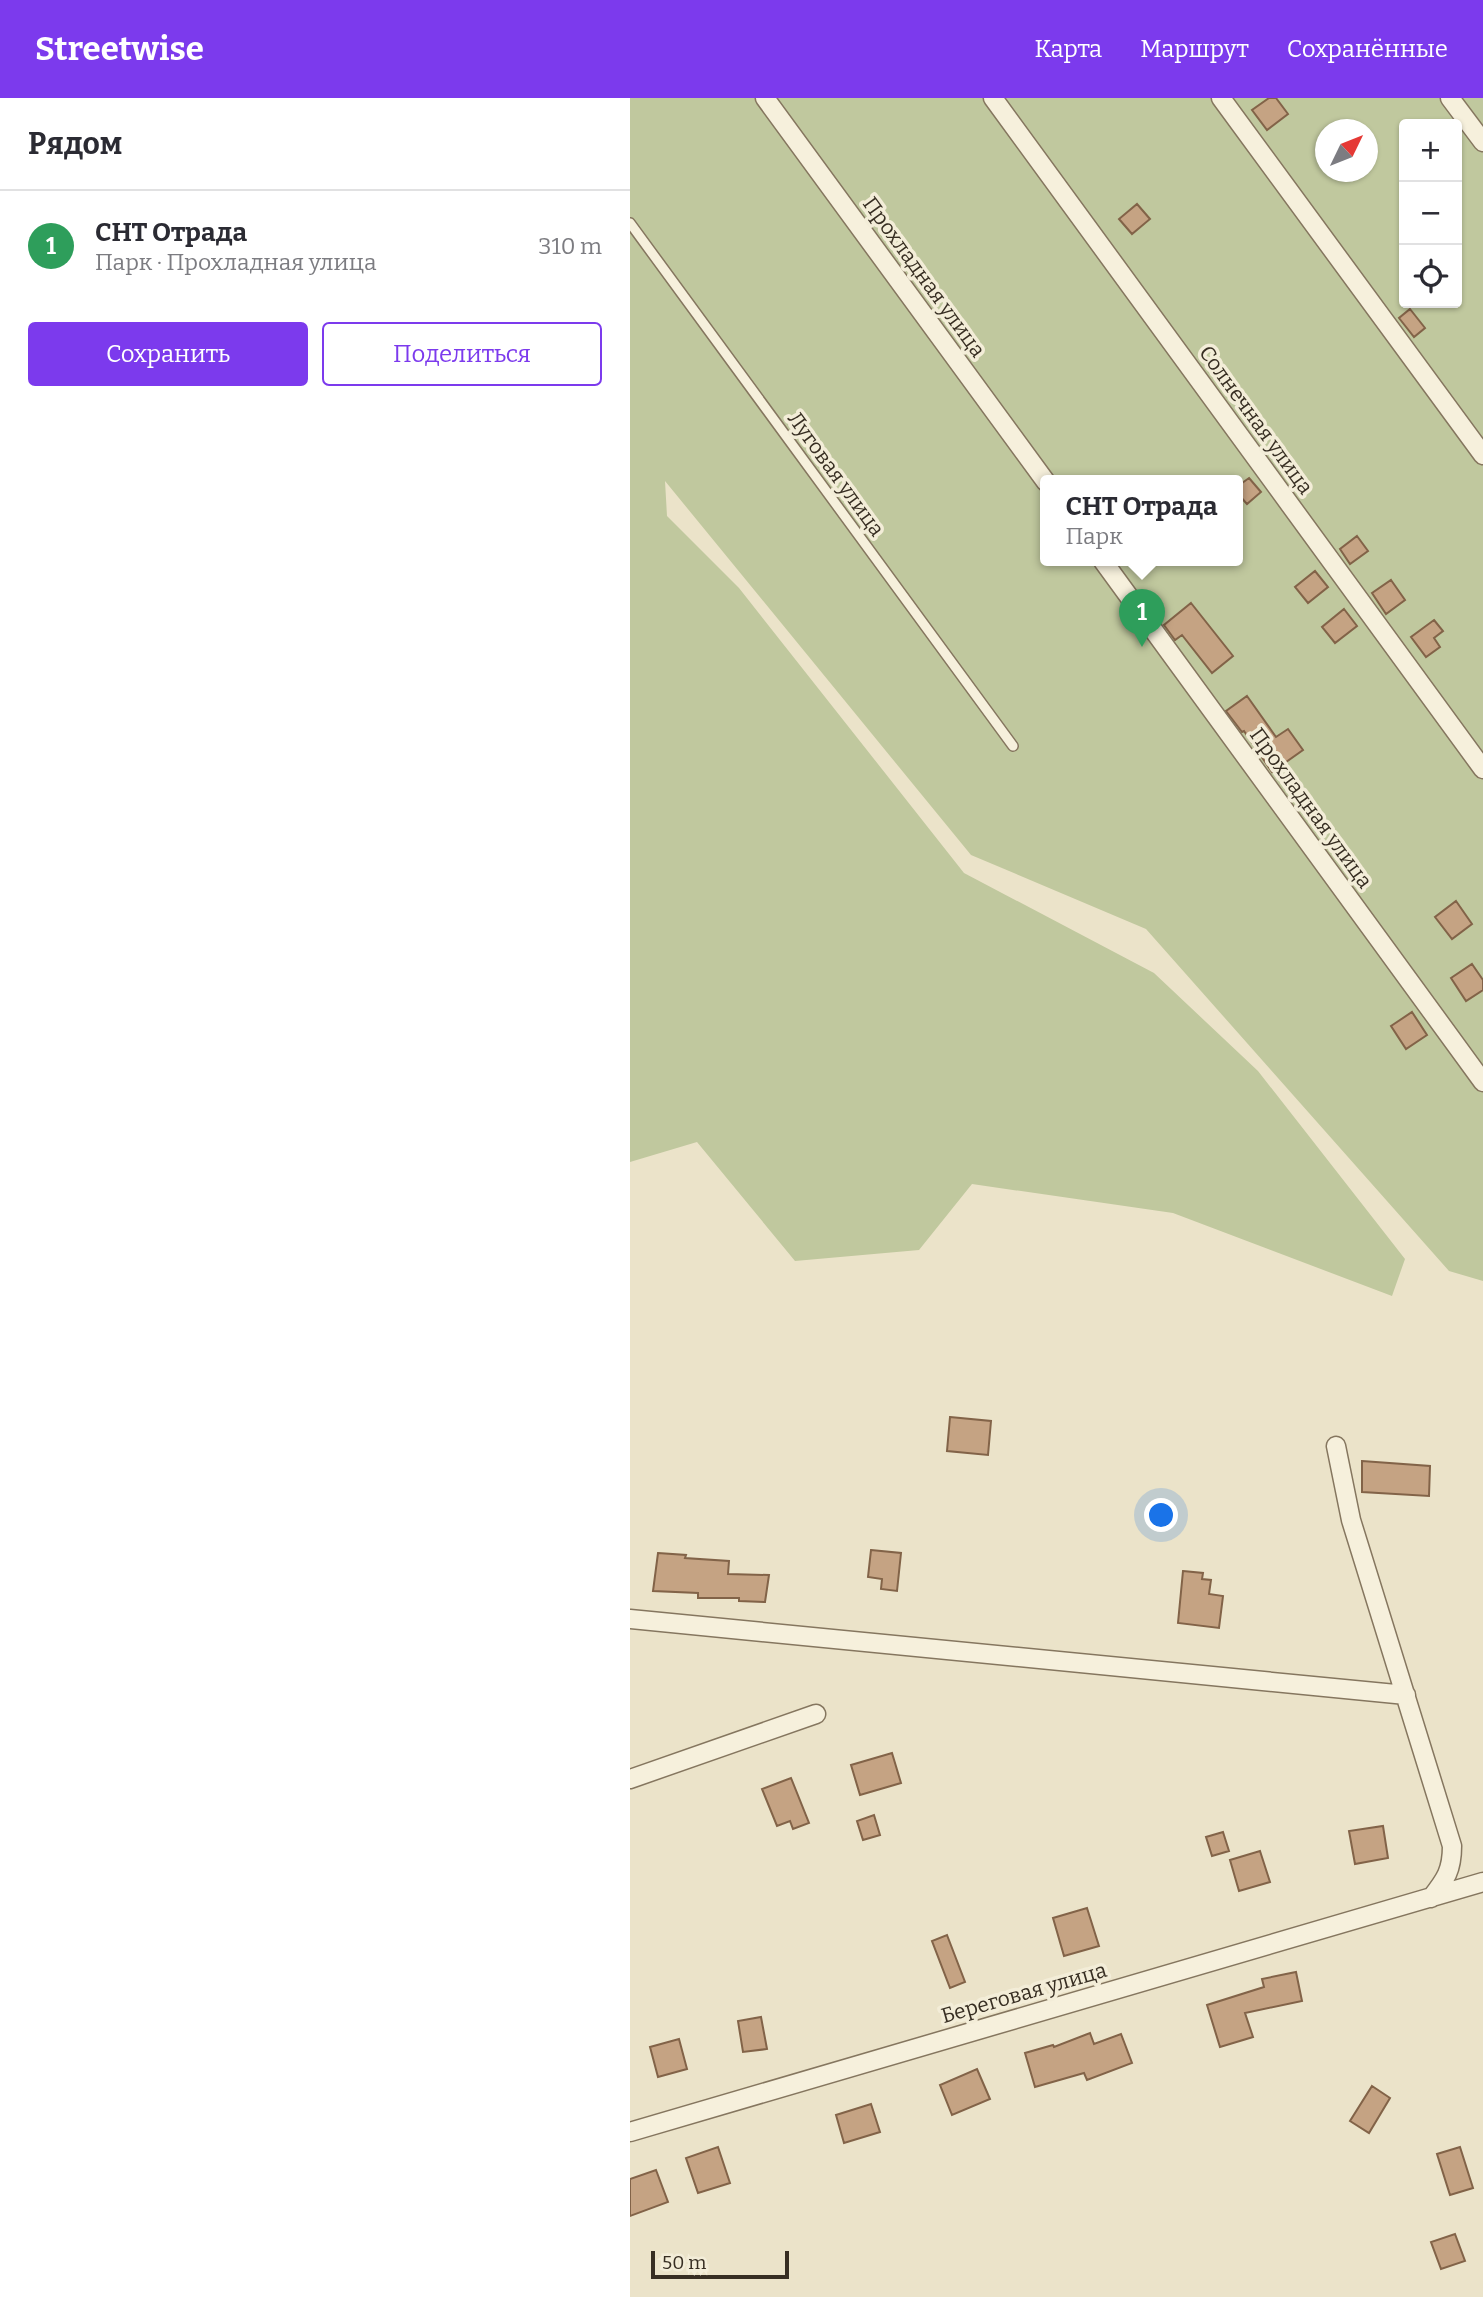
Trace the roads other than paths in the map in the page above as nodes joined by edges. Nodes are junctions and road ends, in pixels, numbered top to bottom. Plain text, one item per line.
1 (765, 98) edge
2 (993, 98) edge
3 (1221, 98) edge
4 (1450, 98) edge
5 (1483, 142) edge
6 (630, 223) edge
7 (1483, 455) edge
8 (1041, 475) edge
9 (1107, 566) edge
10 (1013, 746) dead end
11 (1483, 769) edge
12 (1483, 1082) edge
13 (1336, 1446) dead end
14 (630, 1619) edge
15 (1406, 1695) junction
16 (816, 1714) dead end
17 (630, 1779) edge
18 (1483, 1882) edge
19 (1431, 1898) junction
20 (630, 2132) edge

1 - 8 street, Прохладная улица
2 - 11 street, Солнечная улица
3 - 7 street
4 - 5 street
6 - 10 lane, Луговая улица
9 - 12 street, Прохладная улица
13 - 15 street
14 - 15 street
15 - 19 street
16 - 17 street
18 - 19 street, Береговая улица
19 - 20 street, Береговая улица

